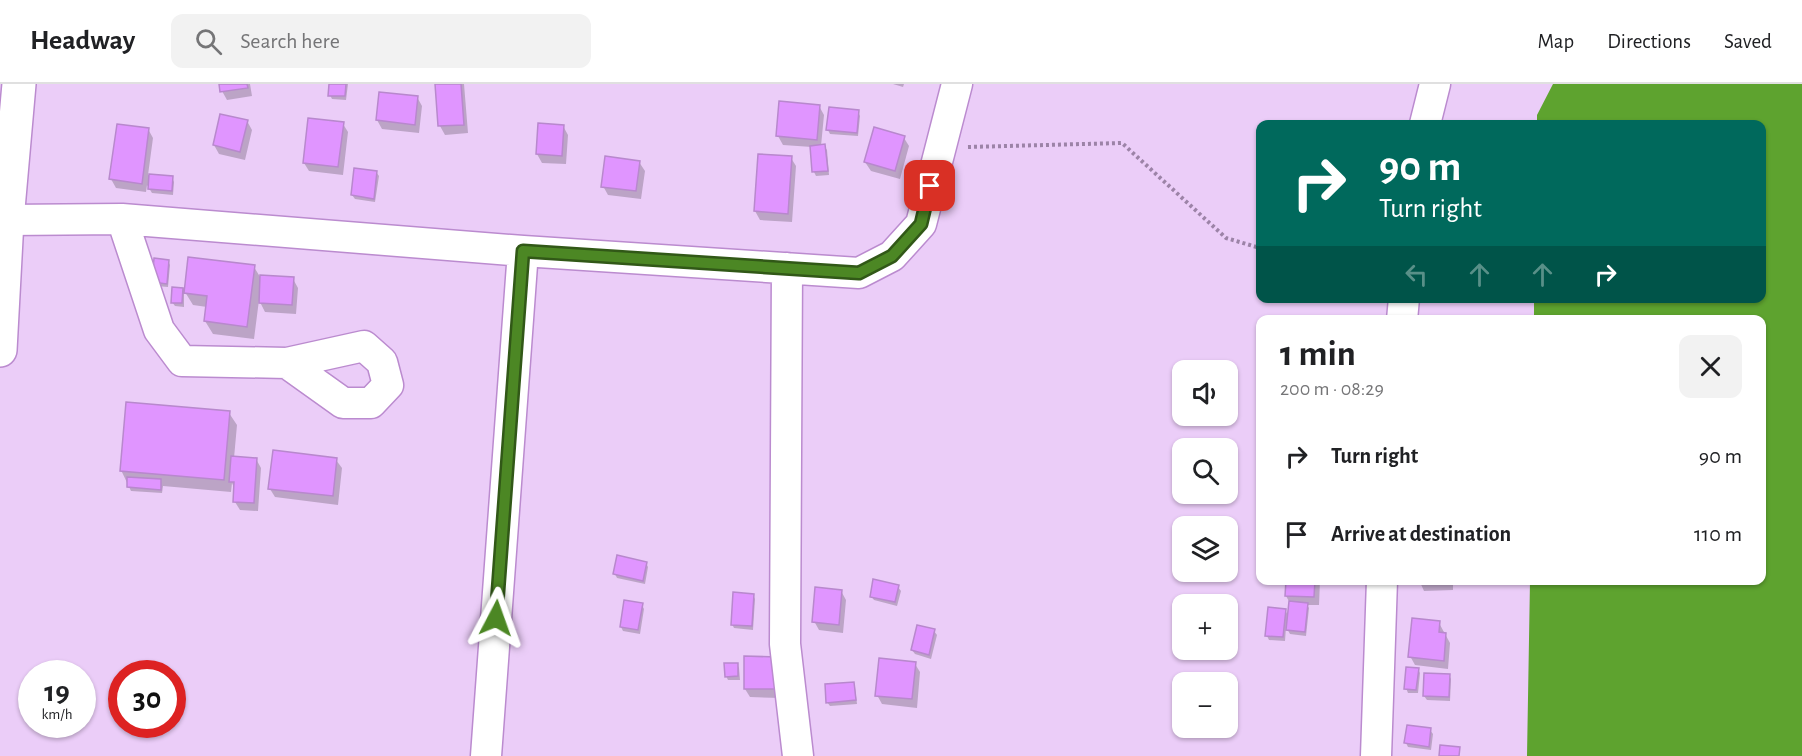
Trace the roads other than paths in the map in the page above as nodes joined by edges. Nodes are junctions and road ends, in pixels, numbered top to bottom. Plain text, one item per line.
1 (19, 84) edge
2 (957, 84) edge
3 (1435, 84) edge
4 (1426, 120) edge
5 (122, 219) junction
6 (7, 220) junction
7 (523, 251) junction
8 (787, 268) junction
9 (0, 350) edge
10 (287, 363) dead end
11 (1382, 585) edge
12 (486, 756) edge
13 (798, 756) edge
14 (1376, 756) edge

1 - 6 main road
2 - 8 street
3 - 4 street
5 - 6 street
5 - 7 street
5 - 10 street
6 - 9 main road
7 - 8 street
7 - 12 street
8 - 13 street
11 - 14 street

